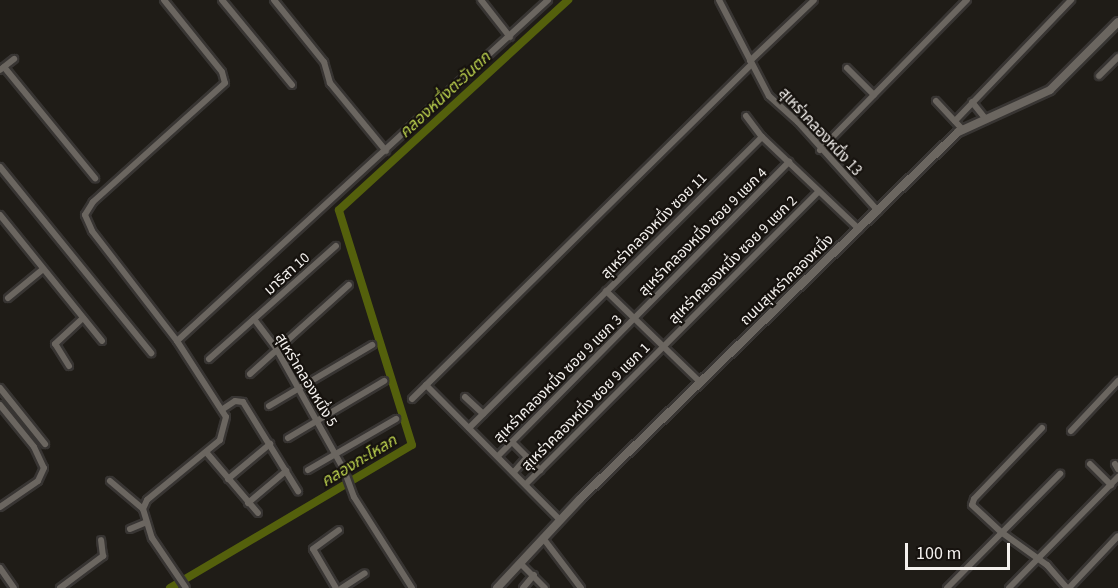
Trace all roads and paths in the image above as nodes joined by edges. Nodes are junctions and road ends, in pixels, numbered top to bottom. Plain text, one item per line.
1 (164, 0) edge
2 (222, 0) edge
3 (274, 0) edge
4 (481, 0) edge
5 (549, 0) edge
6 (718, 0) edge
7 (814, 0) edge
8 (967, 0) edge
9 (1071, 0) edge
10 (1118, 22) edge
11 (510, 37) junction
12 (1118, 57) edge
13 (14, 59) dead end
14 (751, 63) junction
15 (847, 68) dead end
16 (2, 69) edge
17 (1099, 76) dead end
18 (292, 85) dead end
19 (874, 95) junction
20 (936, 101) dead end
21 (972, 102) junction
22 (746, 116) dead end
23 (985, 118) junction
24 (955, 121) junction
25 (962, 129) junction
26 (762, 137) junction
27 (820, 150) junction
28 (386, 151) junction
29 (789, 162) junction
30 (0, 167) edge
31 (95, 178) dead end
32 (819, 191) junction
33 (878, 211) junction
34 (1, 218) edge
35 (859, 230) junction
36 (336, 246) dead end
37 (43, 269) junction
38 (349, 285) dead end
39 (606, 291) junction
40 (9, 298) dead end
41 (83, 318) junction
42 (254, 319) junction
43 (635, 319) junction
44 (102, 341) dead end
45 (177, 341) junction
46 (372, 345) dead end
47 (663, 346) junction
48 (277, 350) junction
49 (151, 353) dead end
50 (209, 359) dead end
51 (69, 366) dead end
52 (250, 374) dead end
53 (384, 381) dead end
54 (1118, 381) edge
55 (701, 383) junction
56 (426, 385) junction
57 (0, 388) edge
58 (298, 388) junction
59 (465, 397) dead end
60 (411, 399) dead end
61 (0, 405) edge
62 (269, 406) dead end
63 (223, 409) junction
64 (483, 414) junction
65 (396, 419) dead end
66 (317, 421) junction
67 (469, 428) junction
68 (1042, 428) dead end
69 (1071, 431) dead end
70 (288, 438) dead end
71 (512, 442) junction
72 (45, 444) dead end
73 (270, 444) junction
74 (206, 452) junction
75 (336, 454) junction
76 (498, 456) junction
77 (527, 457) junction
78 (1090, 464) dead end
79 (308, 470) dead end
80 (540, 470) junction
81 (286, 471) junction
82 (514, 472) junction
83 (1060, 474) dead end
84 (1118, 477) edge
85 (228, 479) junction
86 (110, 481) dead end
87 (526, 484) junction
88 (1110, 485) junction
89 (298, 491) dead end
90 (249, 503) junction
91 (0, 507) edge
92 (142, 509) junction
93 (258, 513) dead end
94 (560, 520) junction
95 (144, 523) junction
96 (130, 529) dead end
97 (339, 530) dead end
98 (1000, 532) junction
99 (1118, 536) edge
100 (543, 538) junction
101 (101, 540) dead end
102 (1039, 558) junction
103 (520, 563) junction
104 (0, 568) edge
105 (365, 573) dead end
106 (534, 575) junction
107 (184, 586) edge
108 (14, 588) edge
109 (60, 588) edge
110 (336, 588) edge
111 (342, 588) edge
112 (412, 588) edge
113 (497, 588) edge
114 (522, 588) edge
115 (545, 588) edge
116 (581, 588) edge
117 (947, 588) edge
118 (1009, 588) edge
119 (1068, 588) edge

1 - 45 street
2 - 18 street
3 - 28 street
4 - 11 street
5 - 11 street
6 - 14 street, สุเหร่าคลองหนึ่ง 13
7 - 14 street
8 - 19 street
9 - 21 street
10 - 23 main road, ถนนสุเหร่าคลองหนึ่ง
11 - 28 street
12 - 17 street
13 - 16 street
14 - 27 street, สุเหร่าคลองหนึ่ง 13
14 - 56 street
15 - 19 street
16 - 31 street
19 - 27 street
20 - 24 street
21 - 23 street
21 - 24 street
22 - 26 street
23 - 25 main road, ถนนสุเหร่าคลองหนึ่ง
24 - 25 street
25 - 33 main road, ถนนสุเหร่าคลองหนึ่ง
26 - 29 street
26 - 39 street, สุเหร่าคลองหนึ่ง ซอย 11
27 - 33 street, สุเหร่าคลองหนึ่ง 13
28 - 45 street
29 - 32 street
29 - 43 street, สุเหร่าคลองหนึ่ง ซอย 9 แยก 4
30 - 49 street
32 - 35 street
32 - 47 street, สุเหร่าคลองหนึ่ง ซอย 9 แยก 2
33 - 35 main road, ถนนสุเหร่าคลองหนึ่ง
34 - 37 street
35 - 55 main road, ถนนสุเหร่าคลองหนึ่ง
36 - 42 street, มาริสา 10
37 - 40 street
37 - 41 street
38 - 48 street
39 - 43 street
39 - 64 street, สุเหร่าคลองหนึ่ง ซอย 11
41 - 44 street
41 - 51 street
42 - 48 street, สุเหร่าคลองหนึ่ง 5
42 - 50 street, มาริสา 10
43 - 47 street
43 - 71 street, สุเหร่าคลองหนึ่ง ซอย 9 แยก 3
45 - 63 street
46 - 58 street
47 - 55 street
47 - 80 street, สุเหร่าคลองหนึ่ง ซอย 9 แยก 1
48 - 52 street
48 - 58 street, สุเหร่าคลองหนึ่ง 5
53 - 66 street
54 - 69 street
55 - 94 main road, ถนนสุเหร่าคลองหนึ่ง
56 - 60 street
56 - 67 street
57 - 72 street
58 - 62 street
58 - 66 street, สุเหร่าคลองหนึ่ง 5
59 - 64 street
61 - 91 street
63 - 73 street
63 - 74 street
64 - 67 street, สุเหร่าคลองหนึ่ง ซอย 11
65 - 75 street
66 - 70 street
66 - 75 street, สุเหร่าคลองหนึ่ง 5
67 - 76 street
68 - 98 street
71 - 76 street, สุเหร่าคลองหนึ่ง ซอย 9 แยก 3
71 - 77 street
73 - 81 street
73 - 85 street
74 - 85 street
74 - 92 street
75 - 79 street
75 - 112 street, สุเหร่าคลองหนึ่ง 5
76 - 82 street
77 - 80 street
77 - 82 street
78 - 88 street
80 - 87 street, สุเหร่าคลองหนึ่ง ซอย 9 แยก 1
81 - 89 street
81 - 90 street
82 - 87 street
83 - 98 street
84 - 88 street
85 - 90 street
86 - 92 street
87 - 94 street
88 - 102 street
90 - 93 street
92 - 95 street
94 - 100 main road, ถนนสุเหร่าคลองหนึ่ง
95 - 96 street
95 - 107 street
97 - 110 street
98 - 102 street
98 - 117 street
99 - 119 street
100 - 103 main road, ถนนสุเหร่าคลองหนึ่ง
100 - 116 street
101 - 109 street
102 - 118 street
102 - 119 street
103 - 106 street
103 - 113 main road, ถนนสุเหร่าคลองหนึ่ง
104 - 108 street
105 - 111 street
106 - 114 street
106 - 115 street

